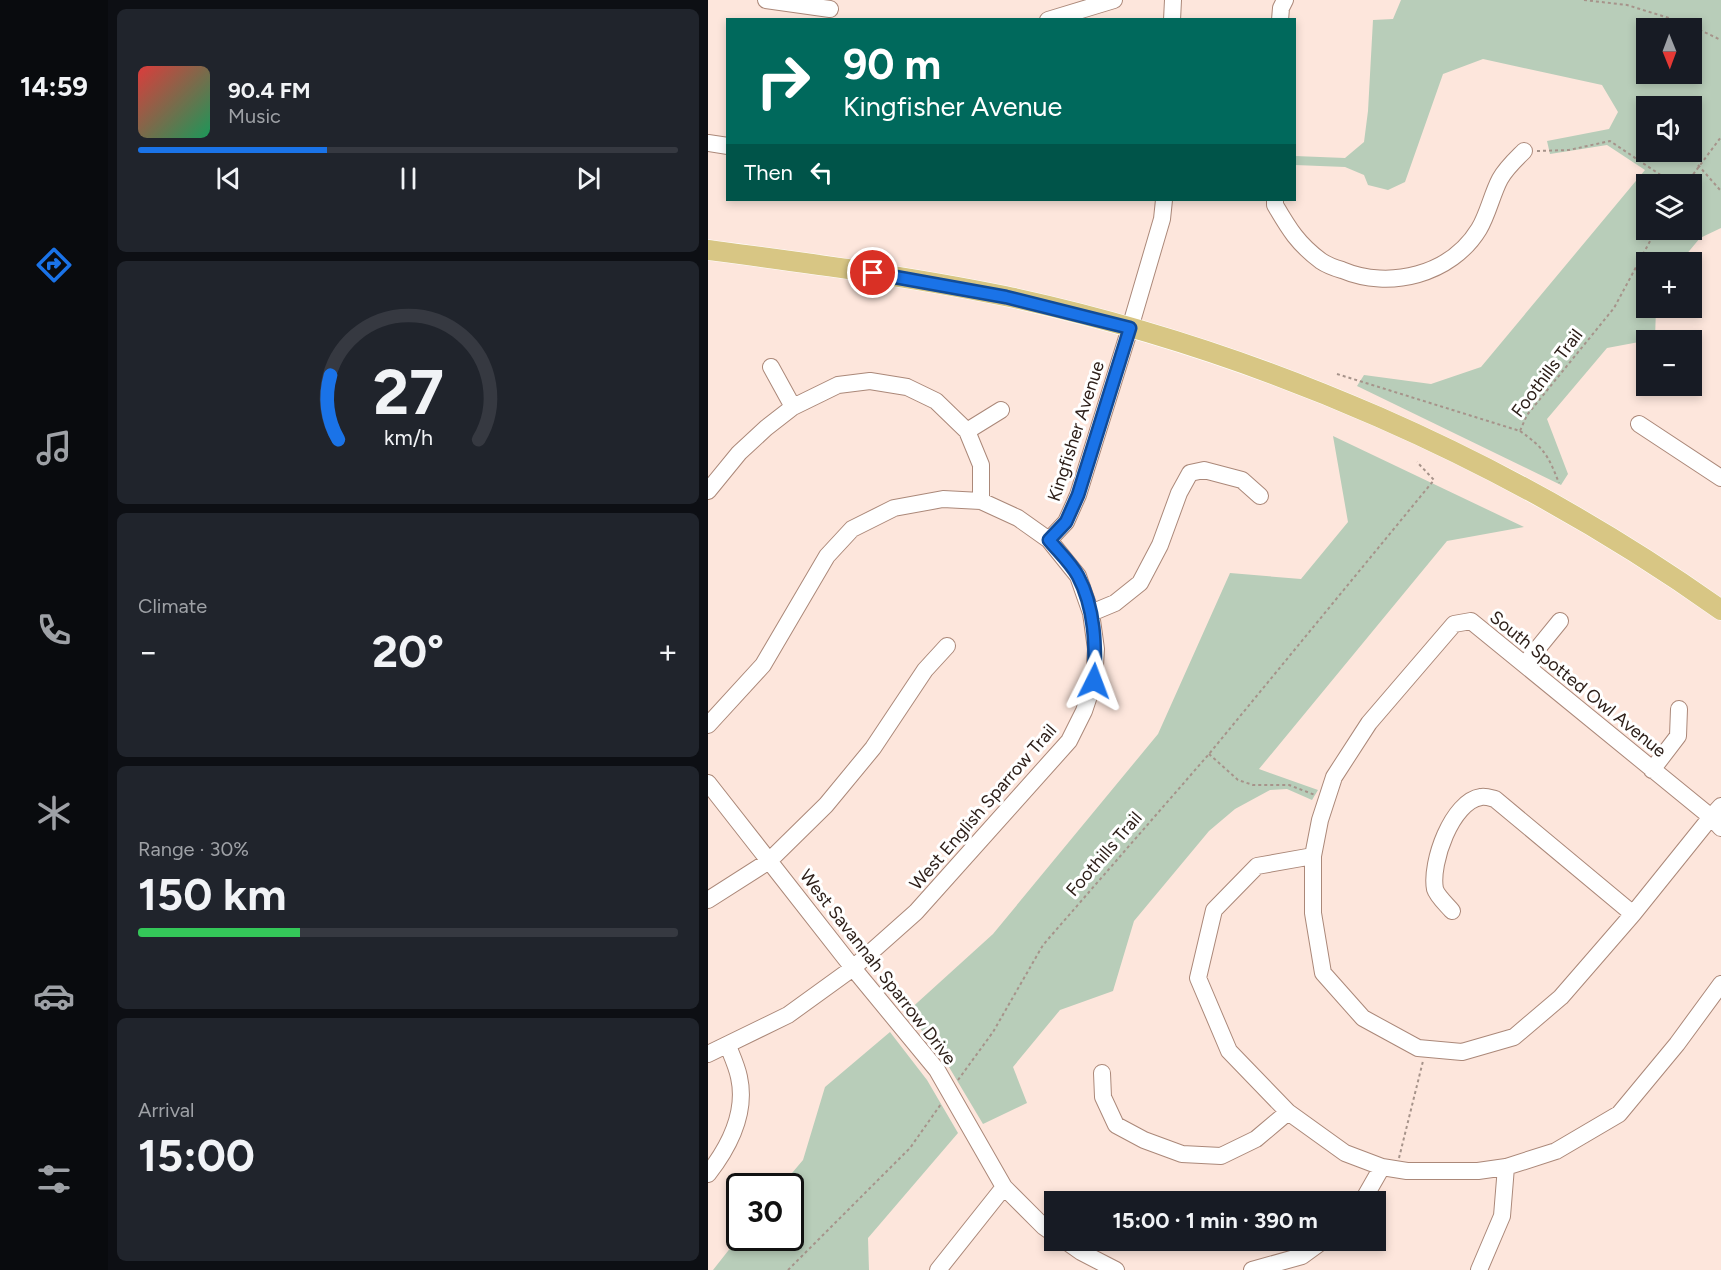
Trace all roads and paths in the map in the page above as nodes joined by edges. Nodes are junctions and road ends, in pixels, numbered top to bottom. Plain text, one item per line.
1 (766, 0) edge
2 (1114, 0) edge
3 (1173, 0) edge
4 (1285, 0) edge
5 (1584, 0) edge
6 (831, 10) edge
7 (1055, 18) edge
8 (1172, 18) edge
9 (1280, 18) edge
10 (1721, 40) edge
11 (1721, 137) edge
12 (708, 143) edge
13 (726, 146) edge
14 (1524, 151) joint
15 (1698, 165) junction
16 (1659, 174) edge
17 (1692, 174) edge
18 (1721, 191) edge
19 (1164, 201) edge
20 (1275, 201) edge
21 (1651, 240) edge
22 (708, 250) edge
23 (1130, 328) junction
24 (771, 367) dead end
25 (1337, 374) dead end
26 (793, 407) junction
27 (1001, 410) dead end
28 (1639, 424) dead end
29 (967, 431) junction
30 (1520, 431) junction
31 (1418, 462) dead end
32 (1721, 478) edge
33 (1558, 483) dead end
34 (708, 491) edge
35 (1260, 496) dead end
36 (981, 501) junction
37 (1049, 540) junction
38 (1721, 610) edge
39 (1091, 612) junction
40 (1560, 621) dead end
41 (947, 646) dead end
42 (1525, 664) junction
43 (1680, 709) dead end
44 (708, 724) edge
45 (1209, 754) junction
46 (1652, 770) junction
47 (708, 783) edge
48 (1326, 799) junction
49 (1718, 817) edge
50 (1313, 856) junction
51 (769, 861) junction
52 (708, 900) edge
53 (1452, 911) dead end
54 (1633, 914) junction
55 (853, 968) junction
56 (1721, 984) edge
57 (728, 1046) junction
58 (1426, 1049) junction
59 (708, 1054) edge
60 (1101, 1073) dead end
61 (950, 1092) junction
62 (1288, 1112) junction
63 (1506, 1167) junction
64 (1389, 1168) junction
65 (708, 1174) edge
66 (1004, 1187) junction
67 (1371, 1191) edge
68 (1044, 1227) edge
69 (1080, 1251) edge
70 (1309, 1251) edge
71 (788, 1270) edge
72 (938, 1270) edge
73 (1116, 1270) edge
74 (1252, 1270) edge
75 (1479, 1270) edge

1 - 6 street
2 - 7 street
3 - 8 street
4 - 9 street
5 - 10 path
11 - 15 path
12 - 13 street
14 - 16 path
14 - 20 street
15 - 17 path
15 - 18 path
19 - 23 street, Kingfisher Avenue
21 - 30 path, Foothills Trail
22 - 23 main road
23 - 37 street, Kingfisher Avenue
23 - 38 main road
24 - 26 street
25 - 30 path, Foothills Trail
26 - 29 street
26 - 34 street
27 - 29 street
28 - 32 street
29 - 36 street
30 - 33 path
31 - 45 path, Foothills Trail
35 - 39 street
36 - 37 street, West English Sparrow Trail
36 - 44 street, West English Sparrow Trail
37 - 39 street, West English Sparrow Trail
39 - 55 street, West English Sparrow Trail
40 - 42 street
41 - 51 street
42 - 46 street, South Spotted Owl Avenue
42 - 48 street, South Spotted Owl Avenue
43 - 46 street
45 - 48 path
45 - 61 path, Foothills Trail
46 - 49 street, South Spotted Owl Avenue
47 - 51 street, West Savannah Sparrow Drive
48 - 50 street, South Spotted Owl Avenue
49 - 54 street, South Spotted Owl Avenue
50 - 58 street, South Spotted Owl Avenue
50 - 62 street
51 - 52 street
51 - 55 street, West Savannah Sparrow Drive
53 - 54 street
54 - 58 street, South Spotted Owl Avenue
55 - 57 street, West English Sparrow Trail
55 - 61 street, West Savannah Sparrow Drive
56 - 63 street
57 - 59 street, West English Sparrow Trail
57 - 65 street
58 - 64 path
60 - 62 street
61 - 66 street, West Savannah Sparrow Drive
61 - 71 path, Foothills Trail
62 - 64 street
63 - 64 street
63 - 75 street
64 - 67 street
66 - 68 street, West Savannah Sparrow Drive
66 - 72 street
69 - 73 street
70 - 74 street

